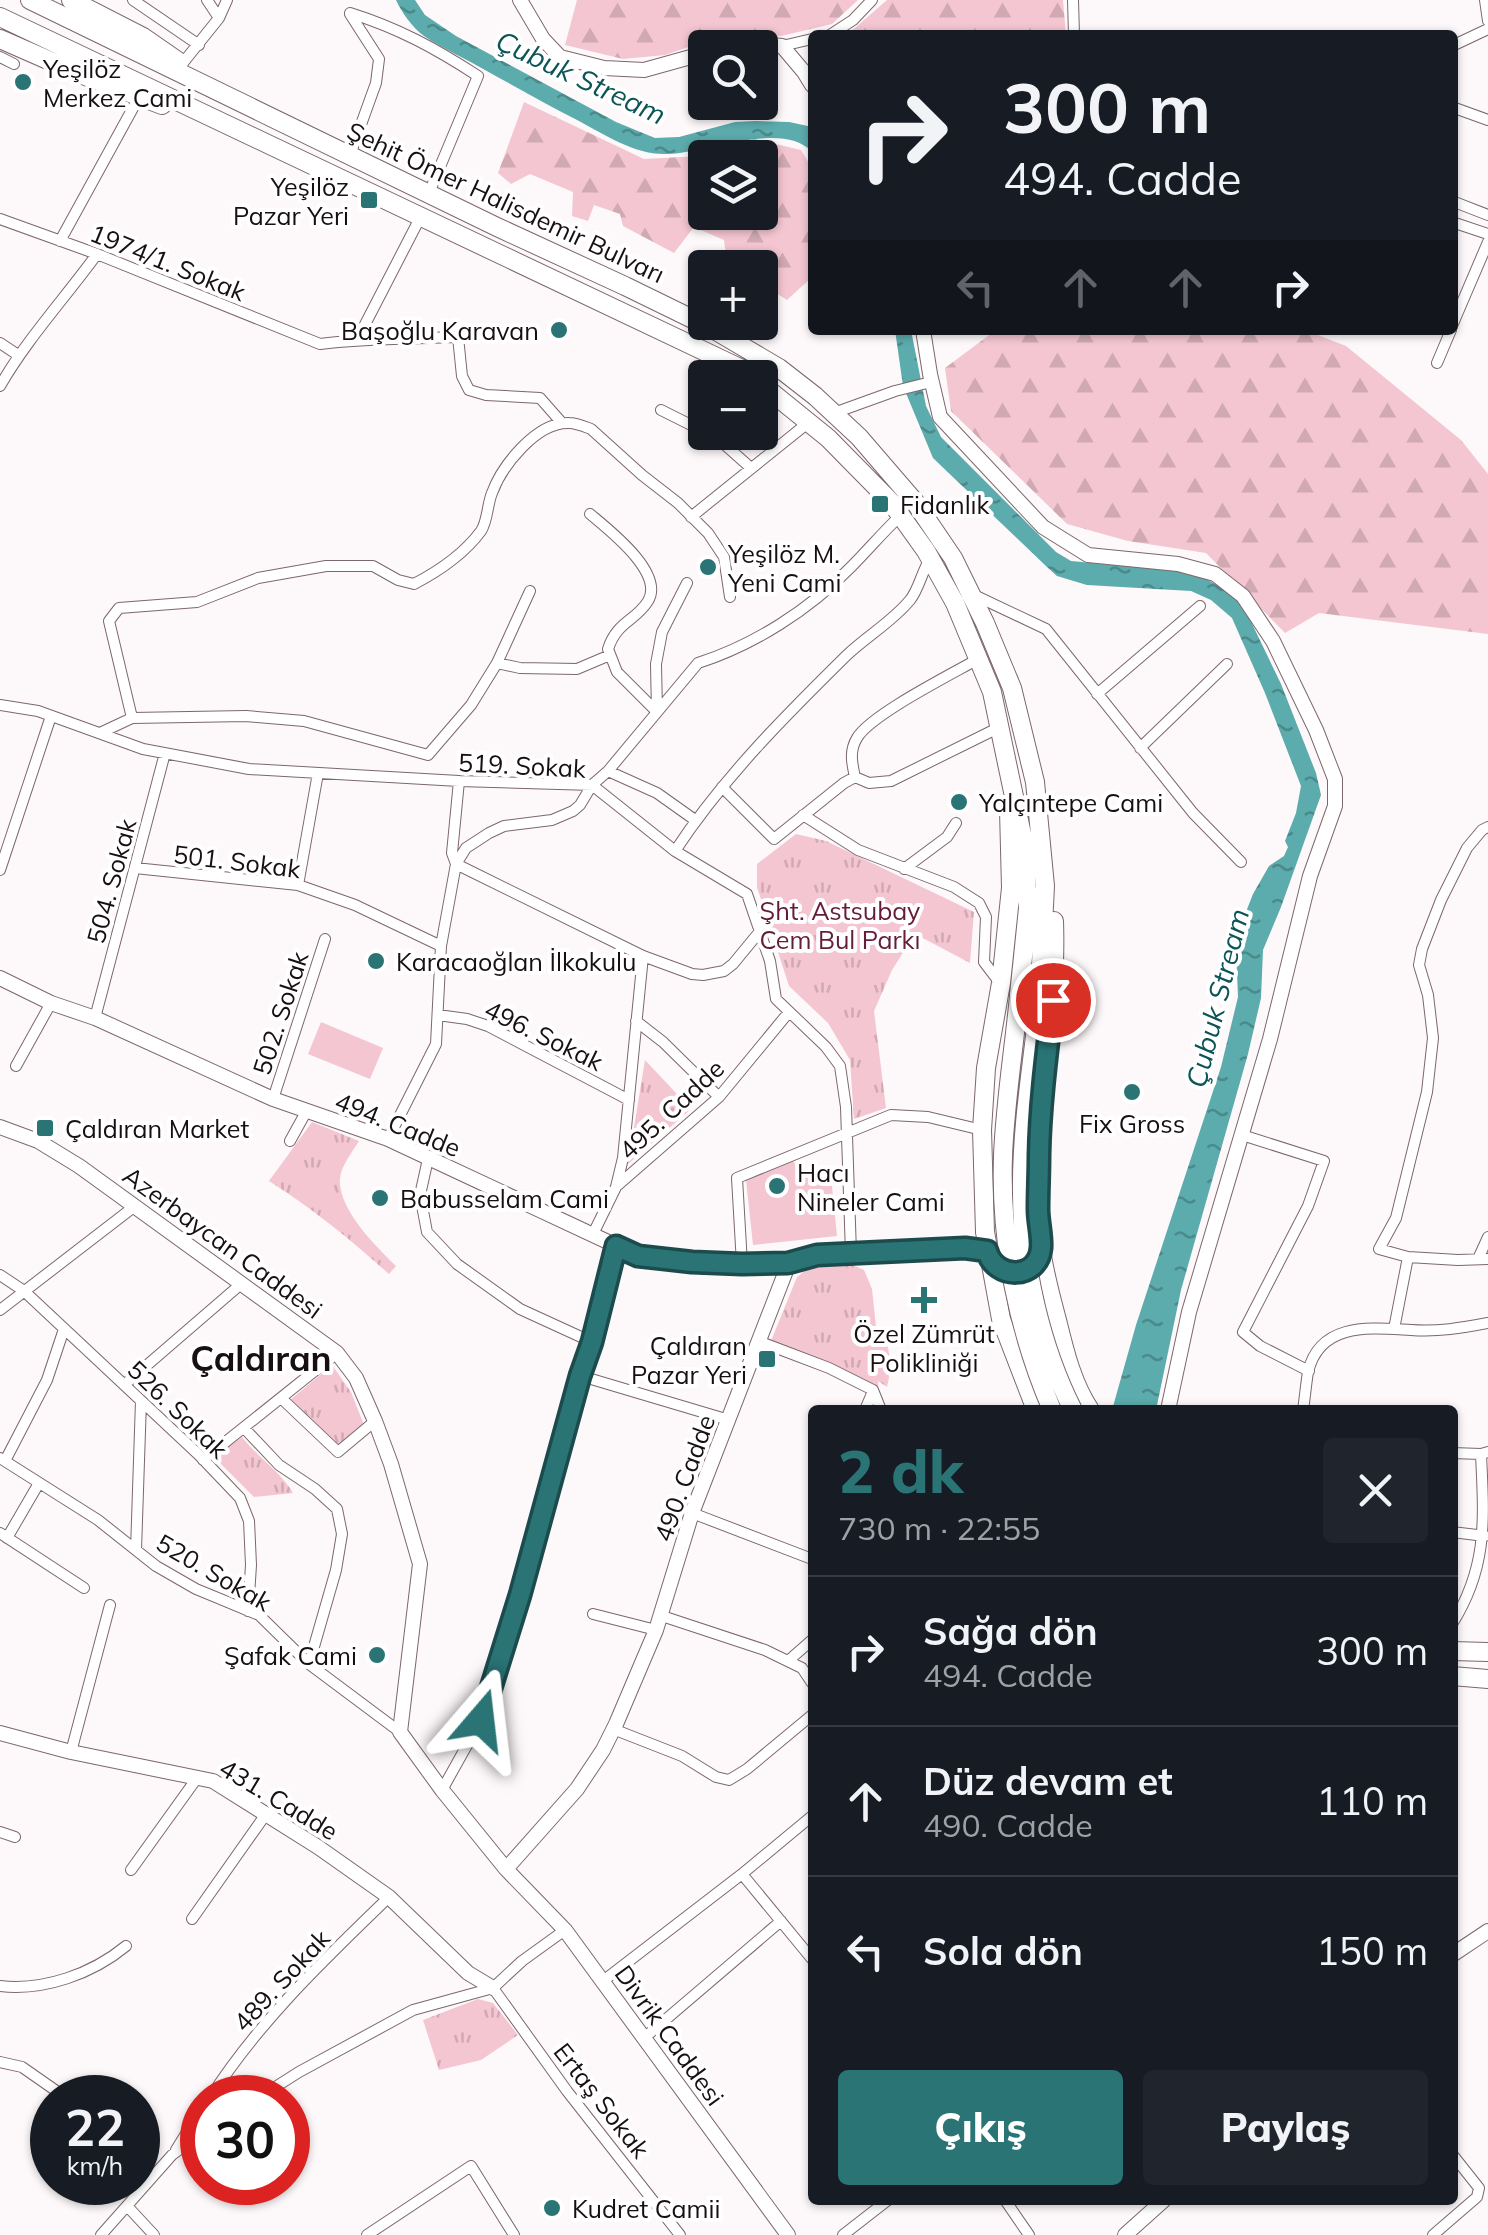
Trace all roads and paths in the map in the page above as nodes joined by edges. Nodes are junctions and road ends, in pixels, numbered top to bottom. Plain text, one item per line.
1 (30, 0) edge
2 (71, 0) edge
3 (134, 0) edge
4 (207, 0) edge
5 (227, 0) edge
6 (520, 0) edge
7 (872, 0) edge
8 (1073, 0) edge
9 (1486, 0) edge
10 (350, 6) edge
11 (0, 17) edge
12 (218, 18) junction
13 (1488, 20) edge
14 (1488, 29) edge
15 (837, 30) edge
16 (1074, 30) edge
17 (0, 39) edge
18 (808, 40) edge
19 (1458, 43) edge
20 (199, 45) junction
21 (778, 46) edge
22 (782, 46) junction
23 (0, 57) edge
24 (688, 58) edge
25 (14, 64) dead end
26 (182, 64) junction
27 (808, 79) edge
28 (140, 97) junction
29 (232, 100) junction
30 (1458, 109) edge
31 (1488, 120) edge
32 (237, 130) junction
33 (350, 156) junction
34 (428, 192) junction
35 (1458, 203) edge
36 (1488, 215) edge
37 (420, 216) junction
38 (0, 219) edge
39 (1458, 225) edge
40 (1488, 238) edge
41 (60, 242) junction
42 (97, 254) junction
43 (1458, 313) edge
44 (923, 335) edge
45 (1449, 335) edge
46 (357, 340) junction
47 (0, 343) edge
48 (18, 355) junction
49 (724, 360) edge
50 (1436, 363) dead end
51 (926, 383) junction
52 (0, 386) edge
53 (778, 397) edge
54 (661, 410) dead end
55 (834, 413) junction
56 (809, 422) junction
57 (562, 423) junction
58 (688, 423) edge
59 (731, 450) edge
60 (752, 468) junction
61 (590, 514) dead end
62 (900, 516) junction
63 (692, 517) junction
64 (930, 558) junction
65 (686, 583) dead end
66 (530, 591) dead end
67 (970, 593) junction
68 (730, 597) dead end
69 (1200, 606) dead end
70 (610, 655) junction
71 (978, 659) junction
72 (496, 662) junction
73 (1227, 664) dead end
74 (1098, 694) junction
75 (0, 705) edge
76 (657, 712) junction
77 (51, 716) junction
78 (132, 718) junction
79 (1000, 726) junction
80 (100, 733) junction
81 (1140, 748) junction
82 (166, 753) junction
83 (1007, 765) junction
84 (608, 771) junction
85 (318, 773) junction
86 (855, 777) junction
87 (459, 782) junction
88 (1035, 782) junction
89 (592, 785) junction
90 (722, 787) junction
91 (804, 814) junction
92 (695, 820) junction
93 (956, 823) dead end
94 (1488, 827) edge
95 (6, 832) edge
96 (675, 850) junction
97 (1240, 862) dead end
98 (456, 864) junction
99 (135, 868) junction
100 (904, 869) junction
101 (0, 870) edge
102 (298, 886) junction
103 (761, 930) junction
104 (325, 939) dead end
105 (442, 946) junction
106 (643, 956) junction
107 (0, 978) edge
108 (1001, 984) junction
109 (50, 1003) junction
110 (789, 1012) junction
111 (438, 1014) junction
112 (95, 1018) junction
113 (636, 1021) junction
114 (16, 1066) dead end
115 (719, 1098) junction
116 (274, 1099) junction
117 (629, 1100) junction
118 (306, 1112) junction
119 (0, 1128) edge
120 (982, 1130) junction
121 (847, 1133) junction
122 (1242, 1135) junction
123 (388, 1139) junction
124 (290, 1141) dead end
125 (428, 1159) junction
126 (983, 1179) junction
127 (1038, 1179) junction
128 (616, 1186) junction
129 (135, 1206) junction
130 (593, 1234) junction
131 (1488, 1237) edge
132 (1040, 1242) junction
133 (616, 1246) junction
134 (987, 1251) junction
135 (851, 1253) junction
136 (1408, 1257) junction
137 (1483, 1259) edge
138 (788, 1263) junction
139 (742, 1264) junction
140 (0, 1275) edge
141 (241, 1284) junction
142 (24, 1291) junction
143 (1050, 1296) junction
144 (997, 1303) junction
145 (0, 1310) edge
146 (1488, 1323) edge
147 (1394, 1328) junction
148 (64, 1329) junction
149 (758, 1341) junction
150 (592, 1342) junction
151 (337, 1353) junction
152 (1308, 1371) junction
153 (580, 1376) junction
154 (124, 1385) junction
155 (873, 1390) junction
156 (282, 1398) junction
157 (142, 1401) junction
158 (867, 1405) edge
159 (879, 1405) edge
160 (1034, 1405) edge
161 (1050, 1405) edge
162 (1072, 1405) edge
163 (1088, 1405) edge
164 (1169, 1405) edge
165 (1304, 1405) edge
166 (729, 1420) junction
167 (375, 1422) junction
168 (244, 1428) junction
169 (1458, 1453) edge
170 (1484, 1453) edge
171 (2, 1460) edge
172 (203, 1460) junction
173 (39, 1483) junction
174 (692, 1513) junction
175 (1458, 1533) edge
176 (4, 1536) edge
177 (1485, 1536) junction
178 (136, 1550) junction
179 (808, 1554) edge
180 (84, 1588) dead end
181 (110, 1605) dead end
182 (248, 1611) junction
183 (593, 1614) dead end
184 (1458, 1616) edge
185 (659, 1623) junction
186 (808, 1644) edge
187 (1458, 1650) edge
188 (1488, 1652) edge
189 (788, 1661) junction
190 (309, 1664) junction
191 (1458, 1676) edge
192 (808, 1677) edge
193 (1488, 1679) edge
194 (808, 1718) edge
195 (613, 1728) junction
196 (400, 1732) junction
197 (0, 1733) edge
198 (71, 1752) junction
199 (197, 1778) junction
200 (442, 1790) junction
201 (266, 1814) junction
202 (808, 1819) edge
203 (0, 1832) edge
204 (14, 1837) dead end
205 (506, 1869) junction
206 (132, 1870) dead end
207 (742, 1874) junction
208 (389, 1897) junction
209 (192, 1919) dead end
210 (781, 1921) junction
211 (565, 1930) junction
212 (1488, 1931) edge
213 (126, 1946) dead end
214 (1458, 1951) edge
215 (808, 1954) edge
216 (603, 1982) junction
217 (0, 1986) edge
218 (494, 1988) junction
219 (644, 2038) junction
220 (0, 2062) edge
221 (33, 2075) edge
222 (224, 2075) edge
223 (294, 2075) edge
224 (180, 2142) edge
225 (180, 2149) edge
226 (172, 2155) junction
227 (1458, 2162) edge
228 (882, 2205) edge
229 (1008, 2205) edge
230 (1158, 2205) edge
231 (128, 2207) junction
232 (101, 2235) edge
233 (154, 2235) edge
234 (367, 2235) edge
235 (514, 2235) edge
236 (680, 2235) edge
237 (788, 2235) edge
238 (843, 2235) edge
239 (1029, 2235) edge
240 (1125, 2235) edge
241 (1434, 2235) edge

1 - 29 highway, Şehit Ömer Halisdemir Bulvarı
2 - 26 highway
3 - 20 street
4 - 12 street
5 - 12 street
6 - 24 street
7 - 15 street
8 - 16 street
9 - 13 street
10 - 33 street
10 - 34 street
11 - 32 highway, Şehit Ömer Halisdemir Bulvarı
12 - 20 street
14 - 19 street
17 - 28 highway, Şehit Ömer Halisdemir Bulvarı
18 - 22 street
20 - 26 street
21 - 22 street
22 - 27 street
23 - 25 street
26 - 29 highway
28 - 32 highway, Şehit Ömer Halisdemir Bulvarı
28 - 41 street
29 - 33 highway, Şehit Ömer Halisdemir Bulvarı
30 - 31 street
32 - 37 highway, Şehit Ömer Halisdemir Bulvarı
33 - 34 highway, Şehit Ömer Halisdemir Bulvarı
34 - 55 highway, Şehit Ömer Halisdemir Bulvarı
35 - 36 street
37 - 46 street
37 - 49 highway, Şehit Ömer Halisdemir Bulvarı
38 - 41 street, 1974/1. Sokak
39 - 40 street
40 - 43 street
41 - 42 street, 1974/1. Sokak
42 - 46 street, 1974/1. Sokak
42 - 48 street
44 - 51 street
45 - 50 street
46 - 57 street
47 - 48 street
48 - 52 street
51 - 55 street
51 - 122 street
53 - 56 highway
54 - 58 street
55 - 67 highway, Şehit Ömer Halisdemir Bulvarı
56 - 60 street
56 - 62 highway
57 - 63 street
57 - 78 street
59 - 60 street
60 - 63 street
61 - 70 street
62 - 64 highway
62 - 76 street
63 - 68 street
64 - 71 highway
64 - 90 street
65 - 76 street
66 - 72 street
67 - 74 street
67 - 88 highway, Şehit Ömer Halisdemir Bulvarı
69 - 74 street
70 - 72 street
70 - 76 street
71 - 79 highway
71 - 86 street
72 - 78 street
73 - 81 street
74 - 81 street
75 - 77 street, 519. Sokak
76 - 84 street
77 - 80 street, 519. Sokak
77 - 95 street
78 - 80 street
79 - 83 highway
79 - 86 street
80 - 82 street, 519. Sokak
81 - 97 street
82 - 85 street, 519. Sokak
82 - 99 street, 504. Sokak
83 - 108 highway
83 - 161 highway, bridge
84 - 89 street
84 - 92 street
85 - 87 street, 519. Sokak
85 - 102 street
86 - 91 street
87 - 89 street, 519. Sokak
87 - 98 street
88 - 127 highway, Şehit Ömer Halisdemir Bulvarı
88 - 162 highway, Şehit Ömer Halisdemir Bulvarı, bridge
89 - 96 street, 519. Sokak
89 - 98 street
90 - 91 street
90 - 92 street
91 - 100 street
92 - 96 street
93 - 100 street
94 - 136 street
95 - 101 street
96 - 103 street, 519. Sokak
98 - 105 street
98 - 106 street
99 - 102 street, 501. Sokak
99 - 112 street, 504. Sokak
100 - 108 street
102 - 105 street, 501. Sokak
103 - 106 street
103 - 110 street, 519. Sokak
104 - 116 street, 502. Sokak
105 - 111 street
106 - 113 street
107 - 109 street, 494. Cadde
108 - 120 highway
109 - 112 street, 494. Cadde
109 - 114 street
110 - 115 street, 495. Cadde
110 - 121 street, 519. Sokak
111 - 117 street, 496. Sokak
111 - 123 street
112 - 116 street, 494. Cadde
113 - 115 street
113 - 117 street
115 - 128 street, 495. Cadde
116 - 118 street, 494. Cadde
117 - 128 street
118 - 123 street, 494. Cadde
118 - 124 street
119 - 129 street, Azerbaycan Caddesi
120 - 121 street
120 - 126 highway
121 - 135 street, 519. Sokak
121 - 139 street
122 - 152 street
122 - 164 street
123 - 125 street, 494. Cadde
125 - 130 street, 494. Cadde
125 - 150 street
126 - 127 highway
126 - 134 highway
127 - 132 highway, Şehit Ömer Halisdemir Bulvarı
128 - 130 street
129 - 141 street, Azerbaycan Caddesi
129 - 142 street
130 - 133 street, 494. Cadde
131 - 137 street
132 - 134 highway
132 - 134 highway
132 - 143 highway, Şehit Ömer Halisdemir Bulvarı
133 - 139 street, 494. Cadde
133 - 150 street
134 - 135 street
134 - 144 highway
135 - 138 street
136 - 137 street
136 - 147 street
138 - 139 street, 494. Cadde
138 - 149 street, 490. Cadde
140 - 142 street, 526. Sokak
141 - 151 street, Azerbaycan Caddesi
141 - 154 street
142 - 145 street
142 - 148 street, 526. Sokak
143 - 144 highway
143 - 163 highway, Şehit Ömer Halisdemir Bulvarı
144 - 160 highway
146 - 147 street
147 - 152 street
148 - 154 street, 526. Sokak
148 - 171 street
149 - 155 street
149 - 166 street, 490. Cadde
150 - 153 street
151 - 156 street
151 - 167 street, Azerbaycan Caddesi
152 - 165 street
153 - 166 street
153 - 200 street
154 - 157 street, 526. Sokak
155 - 158 street
155 - 159 street
156 - 167 street
156 - 168 street
157 - 172 street, 526. Sokak
157 - 178 street
166 - 174 street, 490. Cadde
167 - 196 street, Azerbaycan Caddesi
168 - 172 street
168 - 190 street
169 - 170 street
170 - 177 street
171 - 173 street, 520. Sokak
172 - 182 street, 526. Sokak
173 - 176 street
173 - 178 street, 520. Sokak
174 - 179 street
174 - 185 street, 490. Cadde
175 - 177 street
176 - 180 street
177 - 184 street
178 - 182 street, 520. Sokak
181 - 198 street
182 - 190 street, 520. Sokak
183 - 185 street
185 - 189 street
185 - 195 street, 490. Cadde
186 - 189 street
187 - 188 highway
189 - 192 street
190 - 196 street, 520. Sokak
191 - 193 highway
194 - 195 street
195 - 205 street, 490. Cadde
196 - 200 street
197 - 198 street, 431. Cadde
198 - 199 street, 431. Cadde
199 - 201 street, 431. Cadde
199 - 206 street
200 - 205 street
201 - 208 street, 431. Cadde
201 - 209 street
202 - 207 street
203 - 204 street
205 - 211 street, Divrik Caddesi
207 - 210 street
207 - 216 street
208 - 218 street, 431. Cadde
208 - 222 street, 489. Sokak
210 - 215 street
210 - 219 street
211 - 216 street, Divrik Caddesi
211 - 218 street
212 - 214 street
213 - 217 street
216 - 219 street, Divrik Caddesi
218 - 223 street
218 - 236 street, Ertaş Sokak
219 - 237 street, Divrik Caddesi
220 - 221 street
224 - 226 street
225 - 226 street
226 - 231 street
227 - 241 street
228 - 238 street
229 - 239 street
230 - 240 street
231 - 232 street
231 - 233 street
234 - 235 street

